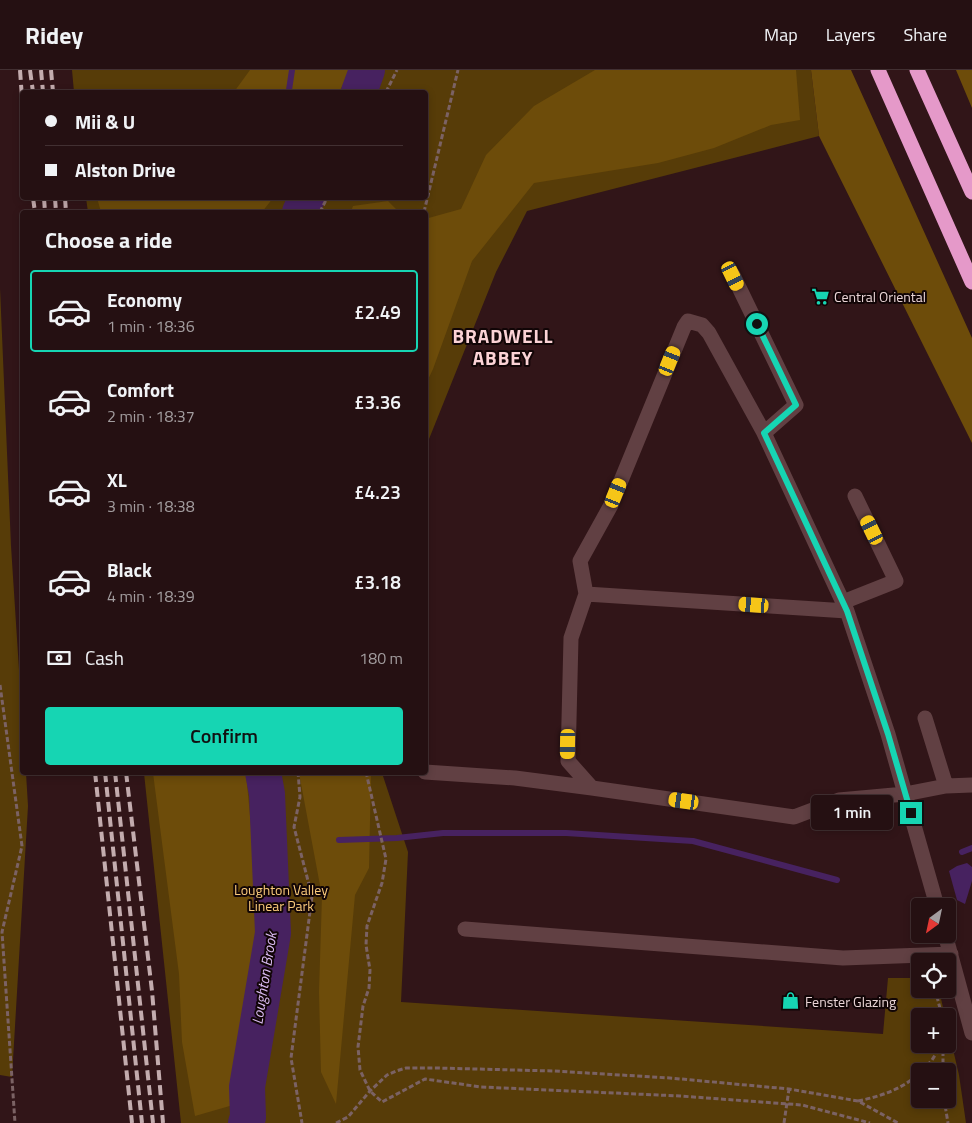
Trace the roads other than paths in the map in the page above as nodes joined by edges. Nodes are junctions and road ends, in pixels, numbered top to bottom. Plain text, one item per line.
1 (878, 70) edge
2 (917, 70) edge
3 (972, 192) edge
4 (733, 276) dead end
5 (972, 282) edge
6 (764, 433) junction
7 (855, 496) dead end
8 (586, 594) junction
9 (845, 606) junction
10 (925, 718) dead end
11 (428, 772) edge
12 (972, 784) edge
13 (946, 786) junction
14 (592, 788) junction
15 (905, 794) junction
16 (935, 898) edge
17 (465, 929) dead end
18 (911, 955) edge
19 (956, 973) edge
20 (972, 1033) edge

1 - 5 highway
2 - 3 highway
4 - 6 street
6 - 8 street
6 - 9 street
7 - 9 street
8 - 9 street
8 - 14 street
9 - 15 street
10 - 13 street
11 - 14 street
12 - 13 street
13 - 15 street
14 - 15 street
15 - 16 street
17 - 18 street
19 - 20 street

